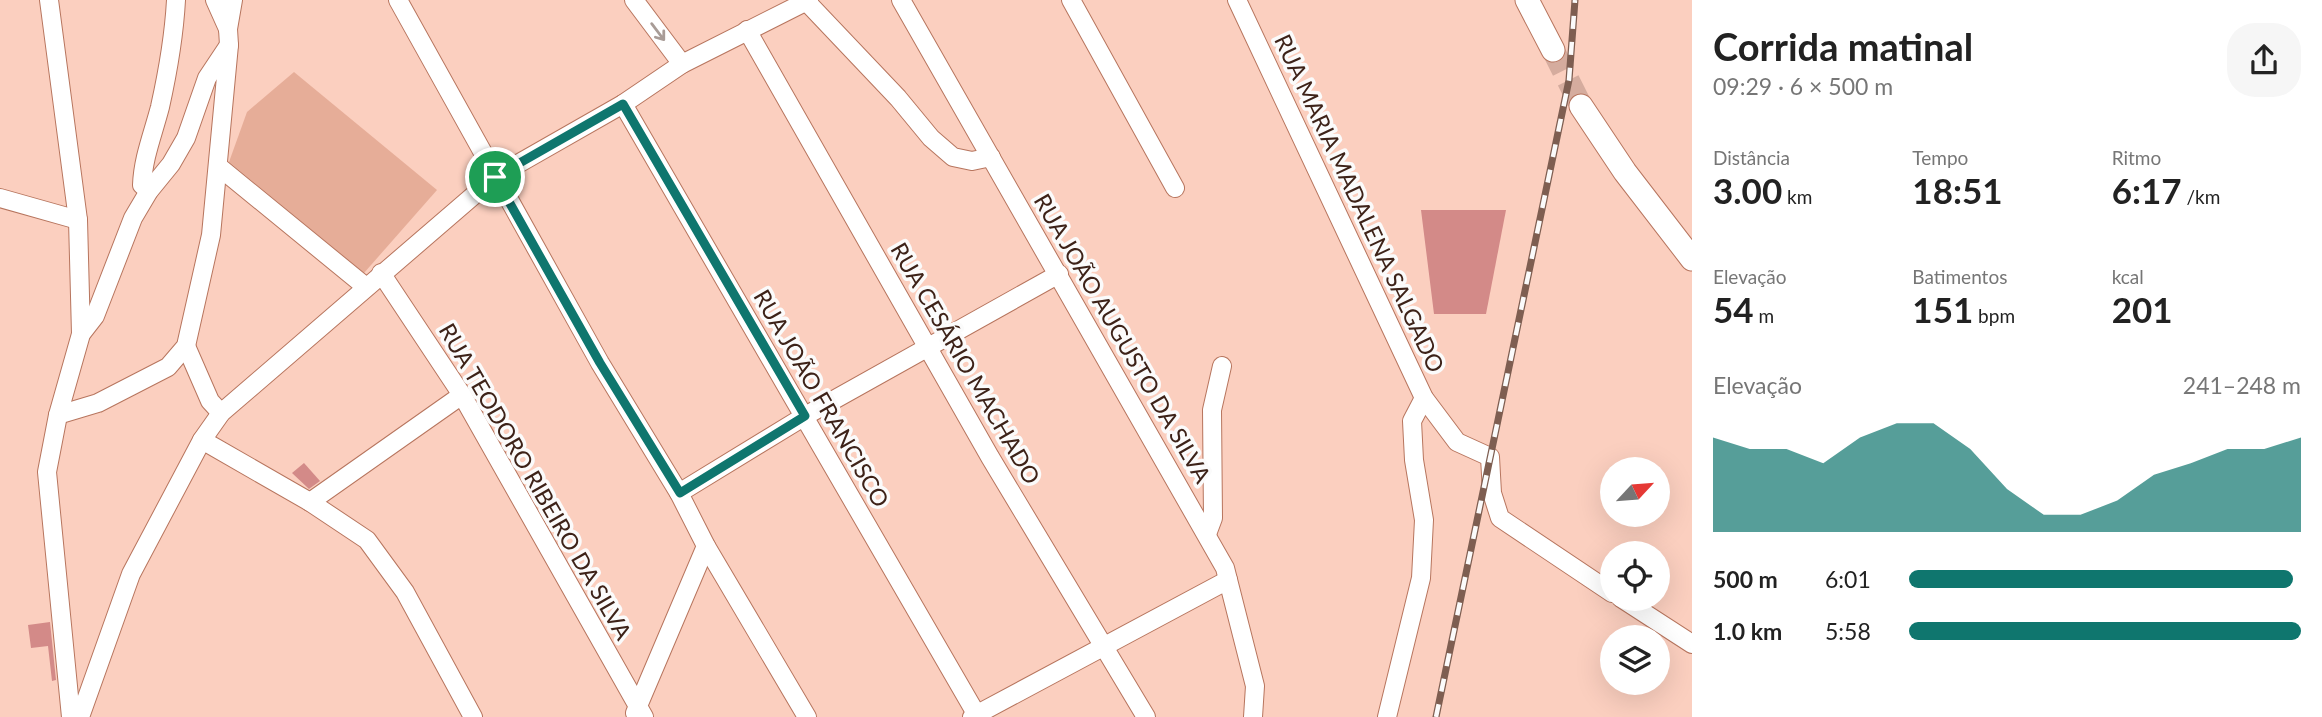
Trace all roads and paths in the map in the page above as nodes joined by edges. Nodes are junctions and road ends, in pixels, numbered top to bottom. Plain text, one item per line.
1 (49, 0) edge
2 (176, 0) edge
3 (215, 0) edge
4 (233, 0) edge
5 (398, 0) edge
6 (634, 0) edge
7 (807, 0) edge
8 (901, 0) edge
9 (1071, 0) edge
10 (1237, 0) edge
11 (1531, 3) edge
12 (747, 30) junction
13 (229, 37) junction
14 (1553, 50) tunnel mouth
15 (682, 64) junction
16 (623, 104) junction
17 (1581, 106) tunnel mouth
18 (991, 157) junction
19 (218, 166) junction
20 (495, 177) junction
21 (1175, 188) dead end
22 (149, 191) junction
23 (0, 198) edge
24 (78, 220) junction
25 (1692, 259) edge
26 (381, 273) junction
27 (1059, 274) junction
28 (366, 287) junction
29 (80, 334) junction
30 (186, 346) junction
31 (929, 347) junction
32 (1222, 366) dead end
33 (462, 395) junction
34 (1424, 398) junction
35 (221, 413) junction
36 (58, 415) junction
37 (805, 416) junction
38 (202, 440) junction
39 (680, 493) junction
40 (310, 502) junction
41 (1208, 534) junction
42 (706, 546) junction
43 (1228, 580) junction
44 (1600, 585) edge
45 (1641, 611) edge
46 (1692, 644) edge
47 (1105, 646) junction
48 (638, 714) edge
49 (976, 716) edge
50 (71, 717) edge
51 (80, 717) edge
52 (473, 717) edge
53 (807, 717) edge
54 (1146, 717) edge
55 (1253, 717) edge
56 (1387, 717) edge

1 - 24 street
2 - 22 street
3 - 13 street
4 - 13 street
5 - 20 street
6 -> 15 street
7 - 12 street
7 - 18 street
8 - 18 street, RUA JOÃO AUGUSTO DA SILVA
9 - 21 street
10 - 34 street, RUA MARIA MADALENA SALGADO
11 - 14 main road
12 - 15 street
12 - 31 street, RUA CESÁRIO MACHADO
13 - 19 street
13 - 22 street
15 - 16 street
16 - 20 street
16 - 37 street, RUA JOÃO FRANCISCO
17 - 25 main road
18 - 27 street, RUA JOÃO AUGUSTO DA SILVA
19 - 28 street
19 - 30 street
20 - 26 street
20 - 39 street
22 - 29 street
23 - 24 street
24 - 29 street
26 - 28 street
26 - 33 street, RUA TEODORO RIBEIRO DA SILVA
27 - 31 street
27 - 41 street, RUA JOÃO AUGUSTO DA SILVA
28 - 35 street
29 - 36 street
30 - 35 street
30 - 36 street
31 - 37 street
31 - 47 street, RUA CESÁRIO MACHADO
32 - 41 street
33 - 40 street
33 - 48 street, RUA TEODORO RIBEIRO DA SILVA
34 - 44 street
34 - 56 street, RUA MARIA MADALENA SALGADO
35 - 38 street
36 - 50 street
37 - 39 street
37 - 49 street, RUA JOÃO FRANCISCO
38 - 40 street
38 - 51 street
39 - 42 street
40 - 52 street
41 - 43 street, RUA JOÃO AUGUSTO DA SILVA
42 - 48 street
42 - 53 street
43 - 47 street
43 - 55 street, RUA JOÃO AUGUSTO DA SILVA
45 - 46 street
47 - 49 street
47 - 54 street, RUA CESÁRIO MACHADO

